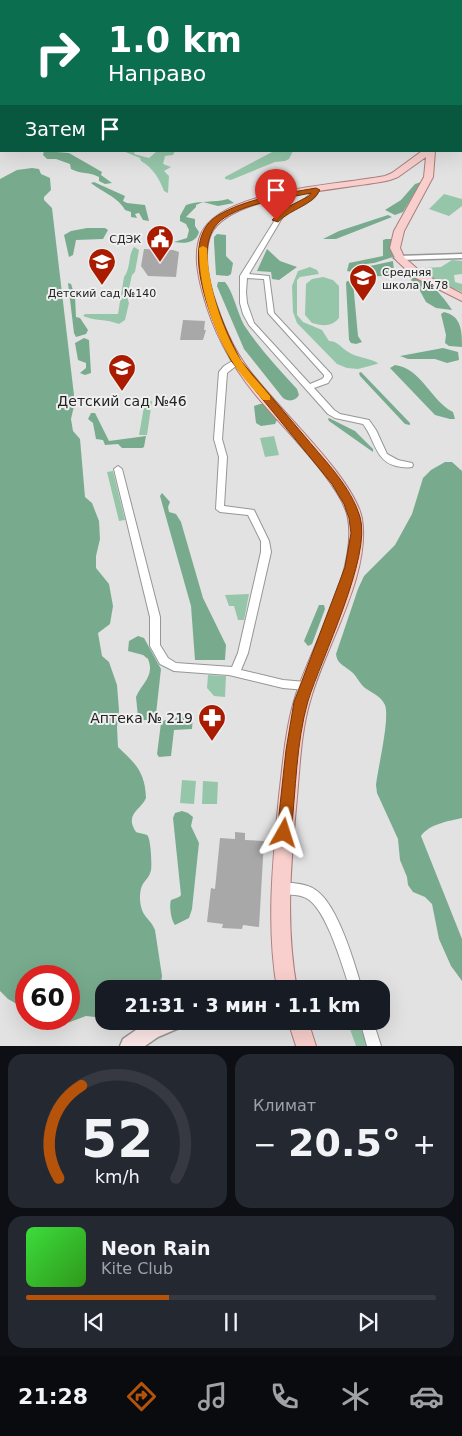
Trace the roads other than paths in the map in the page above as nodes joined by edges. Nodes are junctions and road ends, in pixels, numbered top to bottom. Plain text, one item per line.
1 (429, 152) edge
2 (430, 152) edge
3 (316, 190) junction
4 (462, 256) edge
5 (398, 258) junction
6 (244, 276) junction
7 (462, 298) edge
8 (237, 362) junction
9 (309, 387) junction
10 (409, 465) dead end
11 (118, 469) dead end
12 (235, 672) junction
13 (306, 686) junction
14 (280, 888) junction
15 (286, 980) edge
16 (353, 980) edge
17 (151, 1030) edge
18 (301, 1030) edge
19 (369, 1030) edge
20 (130, 1046) edge
21 (306, 1046) edge
22 (374, 1046) edge

1 - 3 main road
2 - 5 main road
3 - 6 street
3 - 8 main road
4 - 5 street
5 - 7 main road
6 - 9 street
6 - 9 street
8 - 12 street
8 - 13 main road
9 - 10 street
11 - 12 street
12 - 13 street
13 - 14 main road
14 - 15 main road
14 - 16 street
17 - 20 main road
18 - 21 main road
19 - 22 street

